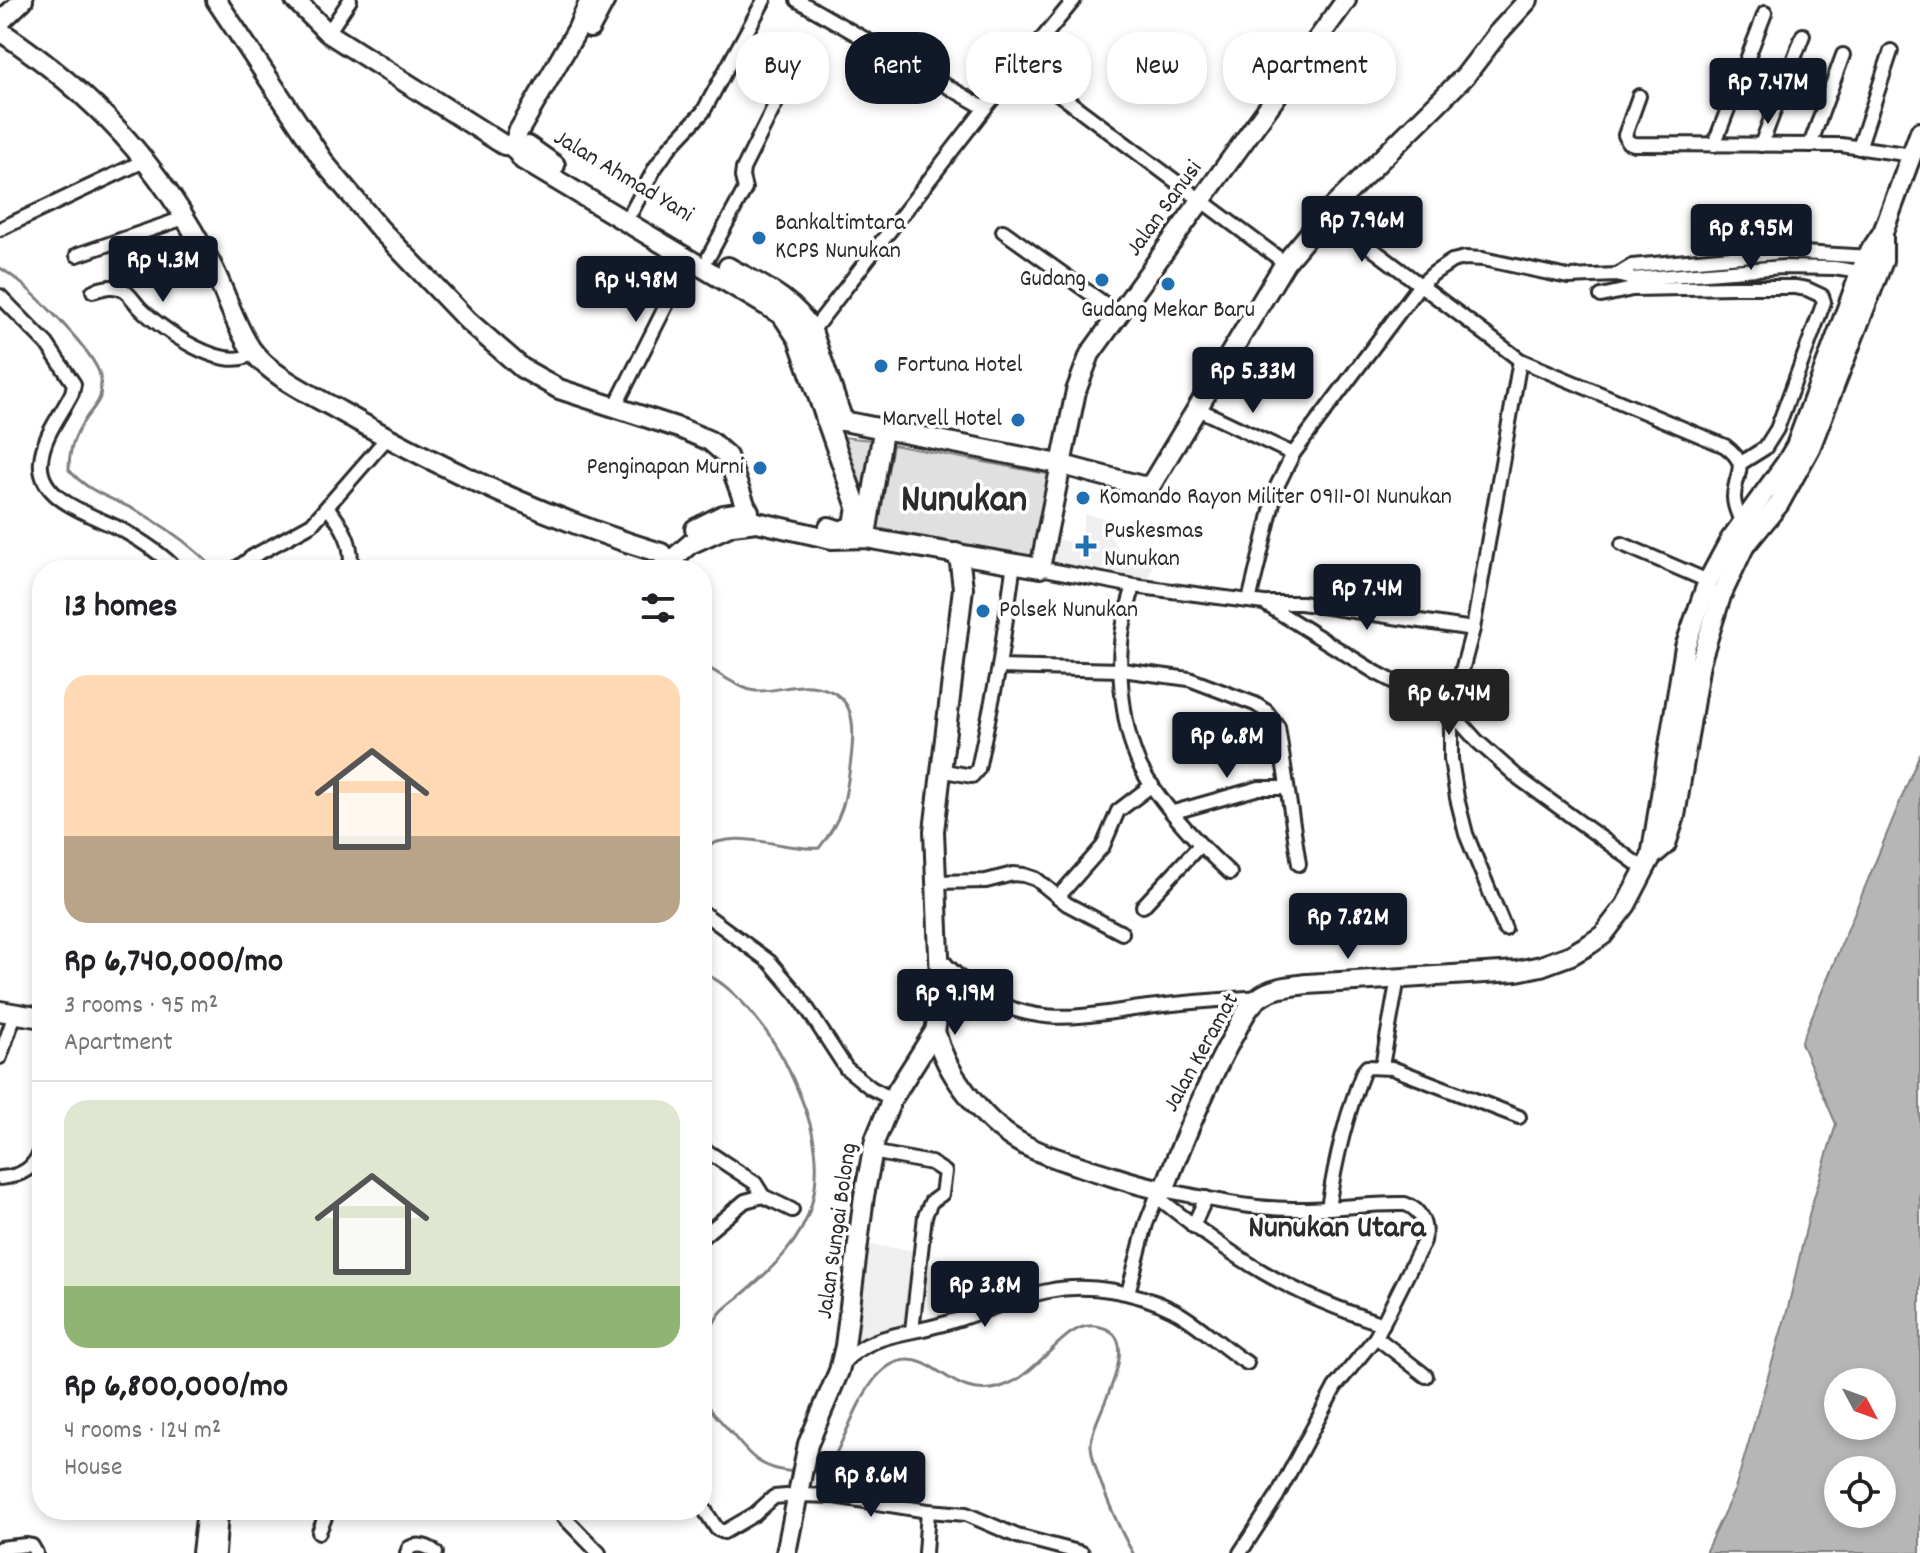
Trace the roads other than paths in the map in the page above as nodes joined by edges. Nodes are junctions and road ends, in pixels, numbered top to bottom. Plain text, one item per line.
1 (23, 0) edge
2 (216, 0) edge
3 (295, 0) edge
4 (350, 0) edge
5 (590, 0) edge
6 (605, 0) edge
7 (764, 0) edge
8 (797, 0) edge
9 (1074, 0) edge
10 (1346, 0) edge
11 (1528, 0) edge
12 (1765, 13) dead end
13 (0, 22) edge
14 (0, 31) edge
15 (1047, 32) edge
16 (328, 33) junction
17 (1803, 35) dead end
18 (1891, 51) dead end
19 (1843, 55) dead end
20 (1639, 96) dead end
21 (776, 104) edge
22 (988, 104) edge
23 (1073, 104) edge
24 (985, 108) junction
25 (1920, 132) edge
26 (1714, 145) junction
27 (1761, 145) junction
28 (1810, 145) junction
29 (520, 147) junction
30 (1859, 148) junction
31 (1912, 155) junction
32 (146, 160) junction
33 (595, 197) junction
34 (1202, 199) junction
35 (632, 211) junction
36 (1326, 214) junction
37 (184, 218) junction
38 (0, 229) edge
39 (1003, 231) dead end
40 (77, 255) dead end
41 (709, 256) junction
42 (690, 258) junction
43 (1285, 263) junction
44 (1872, 266) junction
45 (1419, 286) junction
46 (93, 291) dead end
47 (0, 296) edge
48 (1601, 296) dead end
49 (1119, 314) junction
50 (812, 331) junction
51 (254, 352) junction
52 (1520, 360) junction
53 (615, 407) junction
54 (1198, 409) junction
55 (834, 421) junction
56 (883, 431) junction
57 (387, 438) junction
58 (1293, 454) junction
59 (1741, 463) junction
60 (1059, 464) junction
61 (327, 507) junction
62 (747, 510) junction
63 (1742, 523) junction
64 (865, 538) junction
65 (1737, 543) junction
66 (1622, 544) dead end
67 (956, 553) junction
68 (976, 557) junction
69 (168, 560) edge
70 (248, 560) edge
71 (351, 560) edge
72 (662, 560) edge
73 (665, 560) edge
74 (666, 560) edge
75 (1014, 563) junction
76 (1040, 568) junction
77 (1708, 581) junction
78 (1134, 586) junction
79 (963, 588) junction
80 (1249, 601) junction
81 (1264, 603) junction
82 (1473, 629) junction
83 (999, 667) junction
84 (1122, 670) junction
85 (1686, 694) junction
86 (1451, 712) junction
87 (939, 770) junction
88 (1152, 785) junction
89 (1285, 788) junction
90 (1174, 812) junction
91 (1200, 845) junction
92 (1648, 863) junction
93 (1299, 864) dead end
94 (1230, 873) dead end
95 (934, 882) junction
96 (1058, 897) junction
97 (1143, 906) dead end
98 (712, 919) edge
99 (1505, 929) dead end
100 (1122, 933) dead end
101 (939, 956) junction
102 (1398, 978) junction
103 (1259, 997) junction
104 (7, 1013) edge
105 (32, 1017) edge
106 (935, 1031) junction
107 (0, 1057) edge
108 (1382, 1066) junction
109 (892, 1099) junction
110 (1519, 1117) dead end
111 (872, 1152) junction
112 (712, 1155) edge
113 (32, 1165) edge
114 (0, 1178) edge
115 (1159, 1192) junction
116 (763, 1196) junction
117 (1206, 1198) junction
118 (1328, 1208) junction
119 (792, 1210) dead end
120 (1193, 1226) junction
121 (712, 1229) edge
122 (1128, 1293) junction
123 (1383, 1324) junction
124 (912, 1331) junction
125 (1376, 1337) junction
126 (1247, 1363) dead end
127 (841, 1365) junction
128 (1426, 1376) dead end
129 (799, 1488) junction
130 (928, 1511) junction
131 (206, 1520) edge
132 (218, 1520) edge
133 (324, 1520) edge
134 (567, 1520) edge
135 (711, 1520) edge
136 (319, 1532) dead end
137 (0, 1548) edge
138 (36, 1553) edge
139 (202, 1553) edge
140 (215, 1553) edge
141 (407, 1553) edge
142 (436, 1553) edge
143 (599, 1553) edge
144 (786, 1553) edge
145 (925, 1553) edge
146 (1082, 1553) edge
147 (1240, 1553) edge

1 - 13 street
2 - 53 street
3 - 16 street, Jalan Ahmad Yani
4 - 16 street
5 - 29 street
6 - 29 street
7 - 35 street
8 - 24 street
9 - 15 street
10 - 34 street, Jalan Sanusi
11 - 36 street
12 - 26 street
14 - 32 street
16 - 29 street, Jalan Ahmad Yani
17 - 27 street
18 - 30 street
19 - 28 street
20 - 26 street
21 - 41 street
22 - 24 street
23 - 34 street
24 - 50 street
25 - 31 street
26 - 27 street
27 - 28 street
28 - 30 street
29 - 33 street, Jalan Ahmad Yani
30 - 31 street
31 - 44 street
32 - 37 street
32 - 38 street
33 - 35 street, Jalan Ahmad Yani
33 - 42 street, Jalan Ahmad Yani
34 - 43 street
34 - 49 street, Jalan Sanusi
35 - 41 street, Jalan Ahmad Yani
36 - 43 street
36 - 45 street
37 - 40 street
37 - 51 street
39 - 49 street
41 - 50 street, Jalan Ahmad Yani
42 - 53 street
42 - 55 street, Jalan Ahmad Yani
43 - 54 street
44 - 45 street
44 - 63 street
44 - 65 street
45 - 52 street
45 - 58 street
46 - 51 street
47 - 69 street
48 - 59 street
49 - 60 street, Jalan Sanusi
50 - 55 street, Jalan Ahmad Yani
51 - 57 street
52 - 59 street
52 - 82 street
53 - 62 street
54 - 58 street
54 - 60 street
55 - 56 street
55 - 62 street
56 - 60 street
56 - 64 street
57 - 61 street
57 - 72 street
58 - 80 street
59 - 63 street
60 - 76 street, Jalan Sanusi
61 - 70 street
61 - 71 street
62 - 73 street
63 - 65 street
64 - 67 street
64 - 74 street
65 - 77 street
65 - 85 street
66 - 77 street
67 - 68 street
67 - 79 street, Jalan Sungai Bolong
68 - 75 street
68 - 79 street, Jalan Sungai Bolong
75 - 76 street
75 - 83 street
76 - 78 street
77 - 85 street
78 - 80 street
78 - 84 street
79 - 87 street, Jalan Sungai Bolong
80 - 81 street
81 - 82 street
81 - 86 street
82 - 86 street
83 - 84 street
83 - 87 street
84 - 88 street
84 - 89 street
85 - 92 street, Jalan Keramat
86 - 92 street
86 - 99 street
87 - 95 street, Jalan Sungai Bolong
88 - 90 street
88 - 96 street
89 - 90 street
89 - 93 street
90 - 91 street
91 - 94 street
91 - 97 street
92 - 102 street, Jalan Keramat
95 - 96 street
95 - 101 street, Jalan Sungai Bolong
96 - 100 street
98 - 109 street
101 - 103 street
101 - 106 street, Jalan Sungai Bolong
102 - 103 street, Jalan Keramat
102 - 108 street
103 - 115 street, Jalan Keramat
104 - 105 street
104 - 107 street
106 - 109 street, Jalan Sungai Bolong
106 - 115 street
108 - 110 street
108 - 118 street
109 - 111 street, Jalan Sungai Bolong
111 - 124 street
111 - 127 street, Jalan Sungai Bolong
112 - 116 street
113 - 114 street
115 - 117 street
115 - 120 street
115 - 122 street
116 - 119 street
116 - 121 street
117 - 118 street
117 - 120 street
118 - 123 street
120 - 123 street
122 - 124 street
122 - 126 street
123 - 125 street
124 - 127 street
125 - 128 street
125 - 147 street
127 - 129 street, Jalan Sungai Bolong
129 - 130 street
129 - 135 street
129 - 144 street, Jalan Sungai Bolong
130 - 145 street
130 - 146 street
131 - 139 street
132 - 140 street
133 - 136 street
134 - 143 street
137 - 138 street
141 - 142 street

